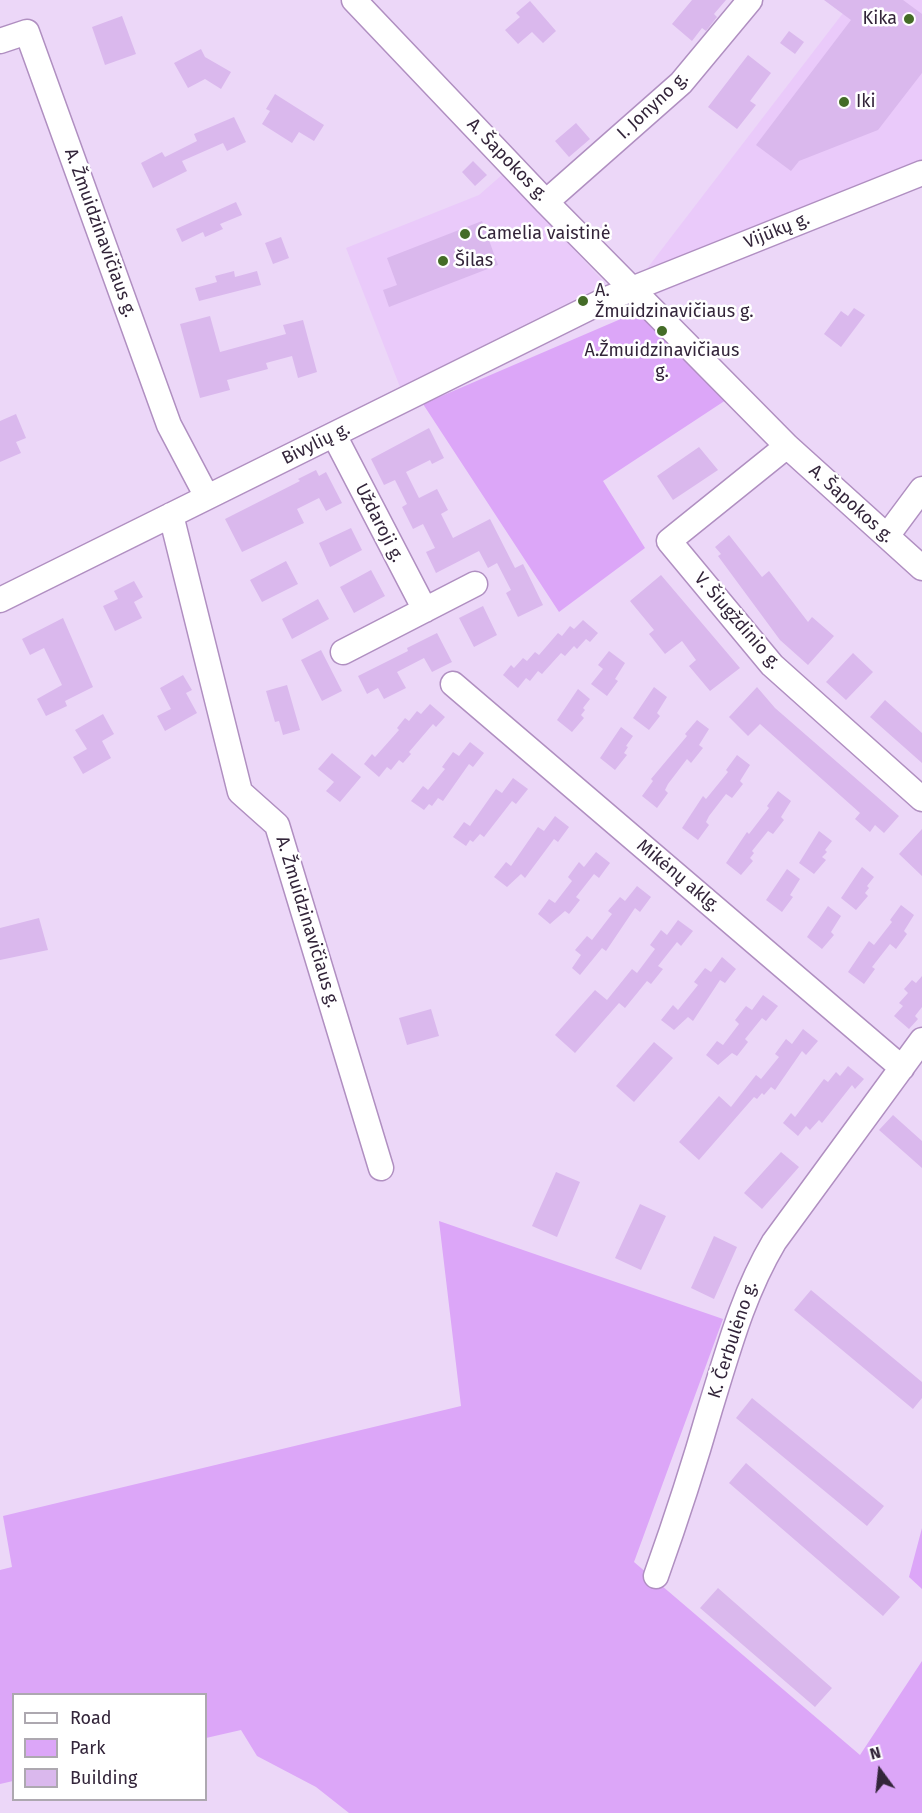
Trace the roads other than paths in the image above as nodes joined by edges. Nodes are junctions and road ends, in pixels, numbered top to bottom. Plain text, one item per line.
1 (354, 0) edge
2 (750, 0) edge
3 (0, 41) edge
4 (922, 173) edge
5 (546, 202) junction
6 (632, 288) junction
7 (334, 435) junction
8 (787, 446) junction
9 (922, 489) edge
10 (207, 497) junction
11 (171, 515) junction
12 (887, 536) junction
13 (922, 568) edge
14 (475, 584) dead end
15 (0, 600) edge
16 (424, 610) junction
17 (343, 652) dead end
18 (453, 684) dead end
19 (922, 799) edge
20 (922, 1040) edge
21 (902, 1068) junction
22 (381, 1168) dead end
23 (656, 1576) dead end

1 - 5 street, A. Šapokos g.
2 - 5 street, I. Jonyno g.
3 - 10 street, A. Žmuidzinavičiaus g.
4 - 6 street, Vijūkų g.
5 - 6 street, A. Šapokos g.
6 - 7 street, Bivylių g.
6 - 8 street, A. Šapokos g.
7 - 10 street, Bivylių g.
7 - 16 street, Uždaroji g.
8 - 12 street, A. Šapokos g.
8 - 19 street, V. Šiugždinio g.
9 - 12 street
10 - 11 street, Bivylių g.
11 - 15 street, Bivylių g.
11 - 22 street, A. Žmuidzinavičiaus g.
12 - 13 street, A. Šapokos g.
14 - 16 street
16 - 17 street
18 - 21 street, Mikėnų aklg.
20 - 21 street, K. Čerbulėno g.
21 - 23 street, K. Čerbulėno g.

